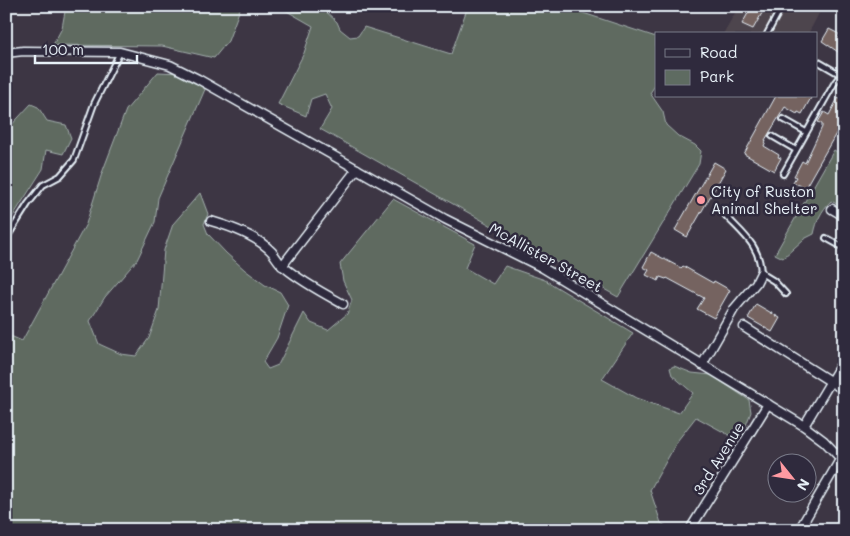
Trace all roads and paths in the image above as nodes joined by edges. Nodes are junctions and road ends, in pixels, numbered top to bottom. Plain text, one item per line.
1 (782, 6) edge
2 (768, 32) edge
3 (120, 52) junction
4 (6, 53) edge
5 (818, 62) edge
6 (843, 76) edge
7 (783, 119) dead end
8 (806, 132) junction
9 (772, 136) dead end
10 (796, 150) junction
11 (357, 169) junction
12 (783, 174) dead end
13 (832, 209) dead end
14 (726, 216) dead end
15 (844, 216) edge
16 (210, 221) dead end
17 (826, 238) dead end
18 (6, 240) edge
19 (844, 248) edge
20 (282, 266) junction
21 (761, 273) junction
22 (786, 294) dead end
23 (343, 304) dead end
24 (744, 328) dead end
25 (844, 359) edge
26 (702, 365) junction
27 (830, 382) junction
28 (844, 390) edge
29 (768, 404) junction
30 (804, 426) junction
31 (842, 460) edge
32 (692, 526) dead end
33 (799, 530) edge

1 - 2 lane
3 - 4 street, McAllister Street
3 - 11 street, McAllister Street
3 - 18 lane
5 - 6 lane
6 - 8 lane
7 - 8 lane
8 - 10 lane
9 - 10 lane
10 - 12 lane
11 - 20 street
11 - 26 street, McAllister Street
13 - 15 street
14 - 21 lane
16 - 20 street
17 - 19 lane
20 - 23 street
21 - 22 lane
21 - 26 street
24 - 27 street
25 - 27 street
26 - 29 street, McAllister Street
27 - 28 street
27 - 30 street
29 - 30 street, McAllister Street
29 - 32 street, 3rd Avenue
30 - 31 street, McAllister Street
31 - 33 street

